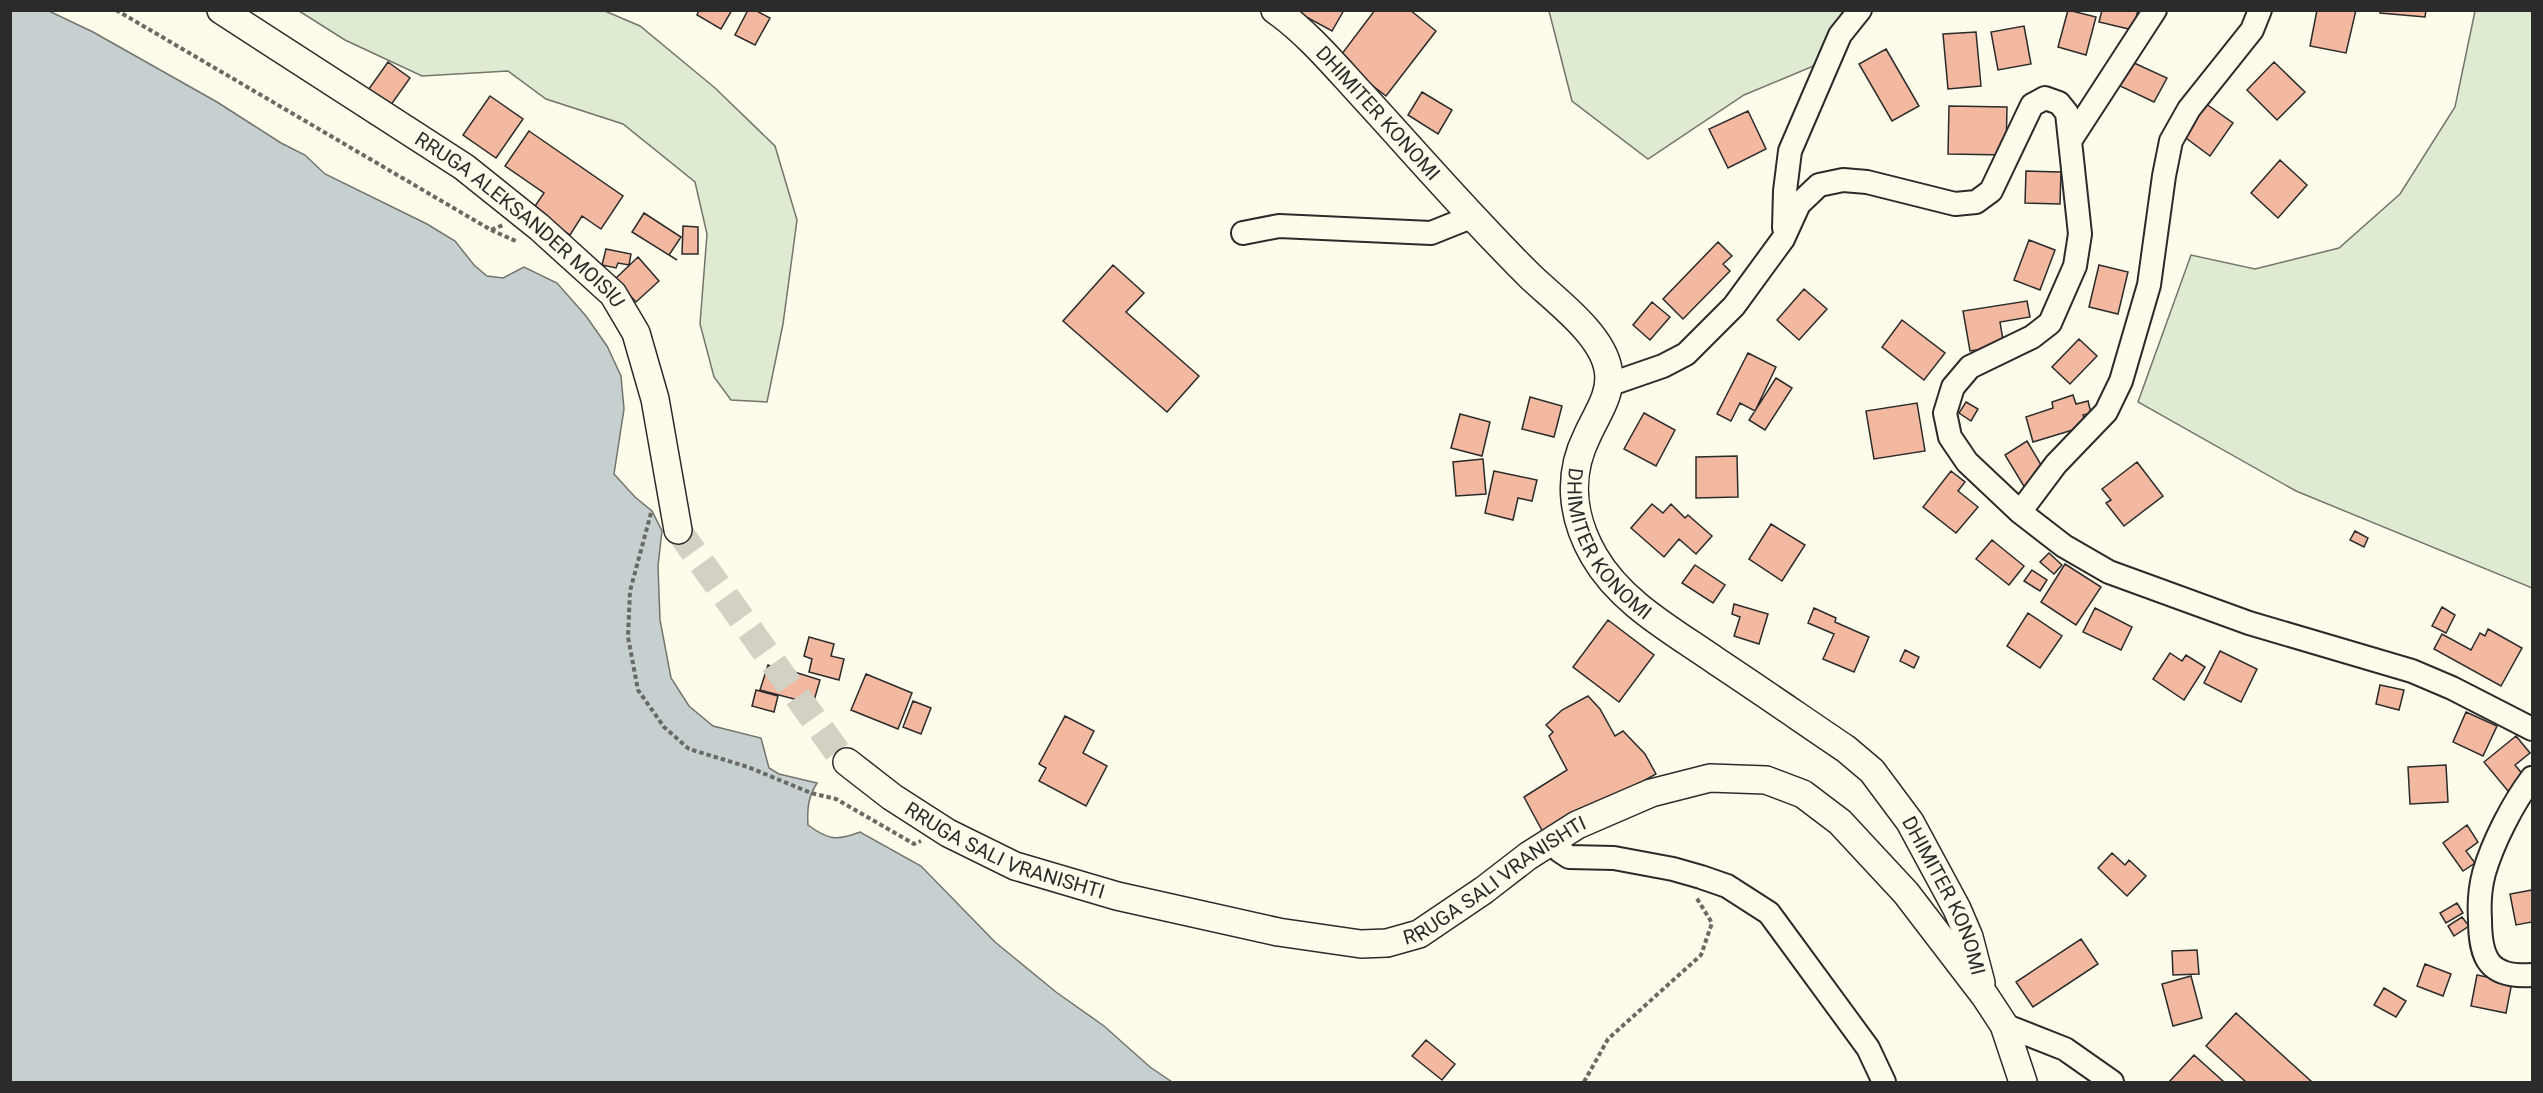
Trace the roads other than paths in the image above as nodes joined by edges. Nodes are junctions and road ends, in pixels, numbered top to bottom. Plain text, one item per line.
1 (221, 10) edge
2 (1275, 10) edge
3 (1860, 10) edge
4 (2155, 10) edge
5 (2260, 10) edge
6 (2070, 141) junction
7 (1471, 218) junction
8 (1243, 233) dead end
9 (1784, 239) junction
10 (1608, 385) junction
11 (2020, 512) junction
12 (678, 530) tunnel mouth
13 (2532, 729) edge
14 (847, 762) tunnel mouth
15 (2532, 778) edge
16 (1552, 840) junction
17 (2532, 975) edge
18 (1985, 996) junction
19 (2004, 1025) junction
20 (1884, 1083) edge
21 (2023, 1083) edge
22 (2112, 1083) edge

1 - 12 main road, RRUGA ALEKSANDER MOISIU
2 - 7 main road, DHIMITER KONOMI
3 - 9 street
4 - 6 street
5 - 11 street
6 - 9 street
6 - 11 street
7 - 8 street
7 - 10 main road, DHIMITER KONOMI
9 - 10 street
10 - 18 main road, DHIMITER KONOMI
11 - 13 street
14 - 16 main road, RRUGA SALI VRANISHTI
15 - 17 street
16 - 18 main road, RRUGA SALI VRANISHTI
16 - 20 street
18 - 19 main road, RRUGA SALI VRANISHTI
19 - 21 main road, RRUGA SALI VRANISHTI
19 - 22 street

